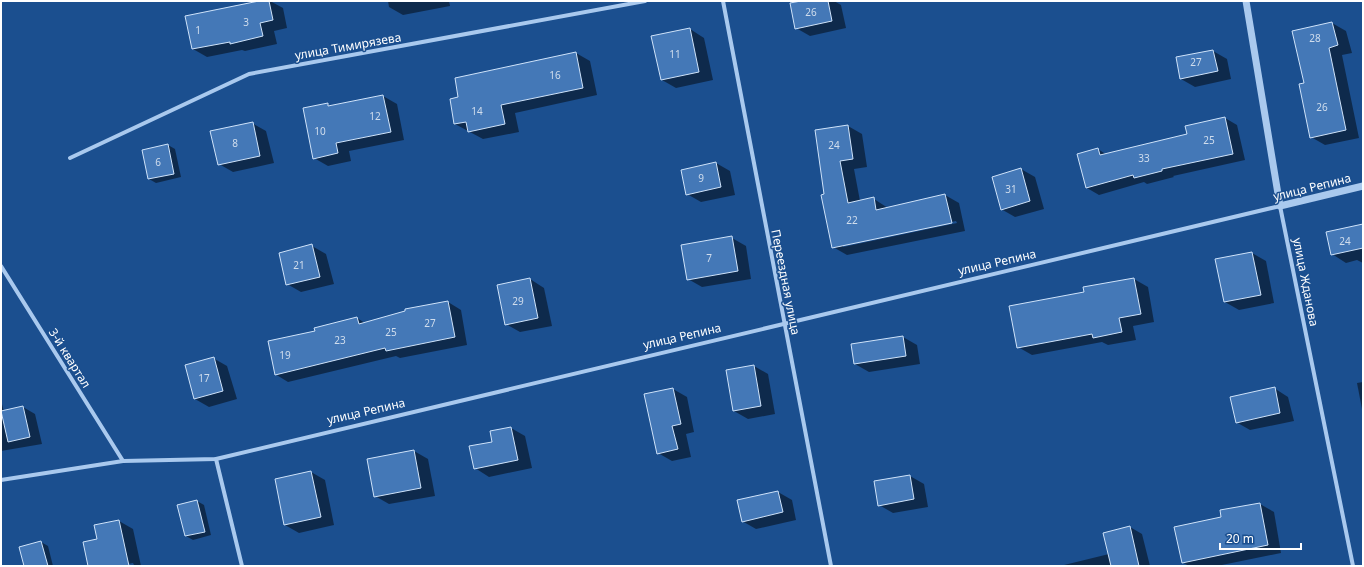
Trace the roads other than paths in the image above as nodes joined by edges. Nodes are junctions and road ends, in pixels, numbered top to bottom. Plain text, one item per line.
1 (645, 1) edge
2 (722, 1) edge
3 (1246, 1) edge
4 (70, 158) dead end
5 (1363, 186) edge
6 (1280, 206) junction
7 (1, 266) edge
8 (784, 323) junction
9 (216, 459) junction
10 (123, 461) junction
11 (1, 480) edge
12 (242, 566) edge
13 (831, 566) edge
14 (1353, 566) edge

1 - 4 street, улица Тимирязева
2 - 8 street, Переездная улица
3 - 6 street, улица Жданова
5 - 6 street, улица Репина
6 - 8 street, улица Репина
6 - 14 street, улица Жданова
7 - 10 street, 3-й квартал
8 - 9 street, улица Репина
8 - 13 street, Переездная улица
9 - 10 street, улица Репина
9 - 12 street
10 - 11 street, улица Репина

